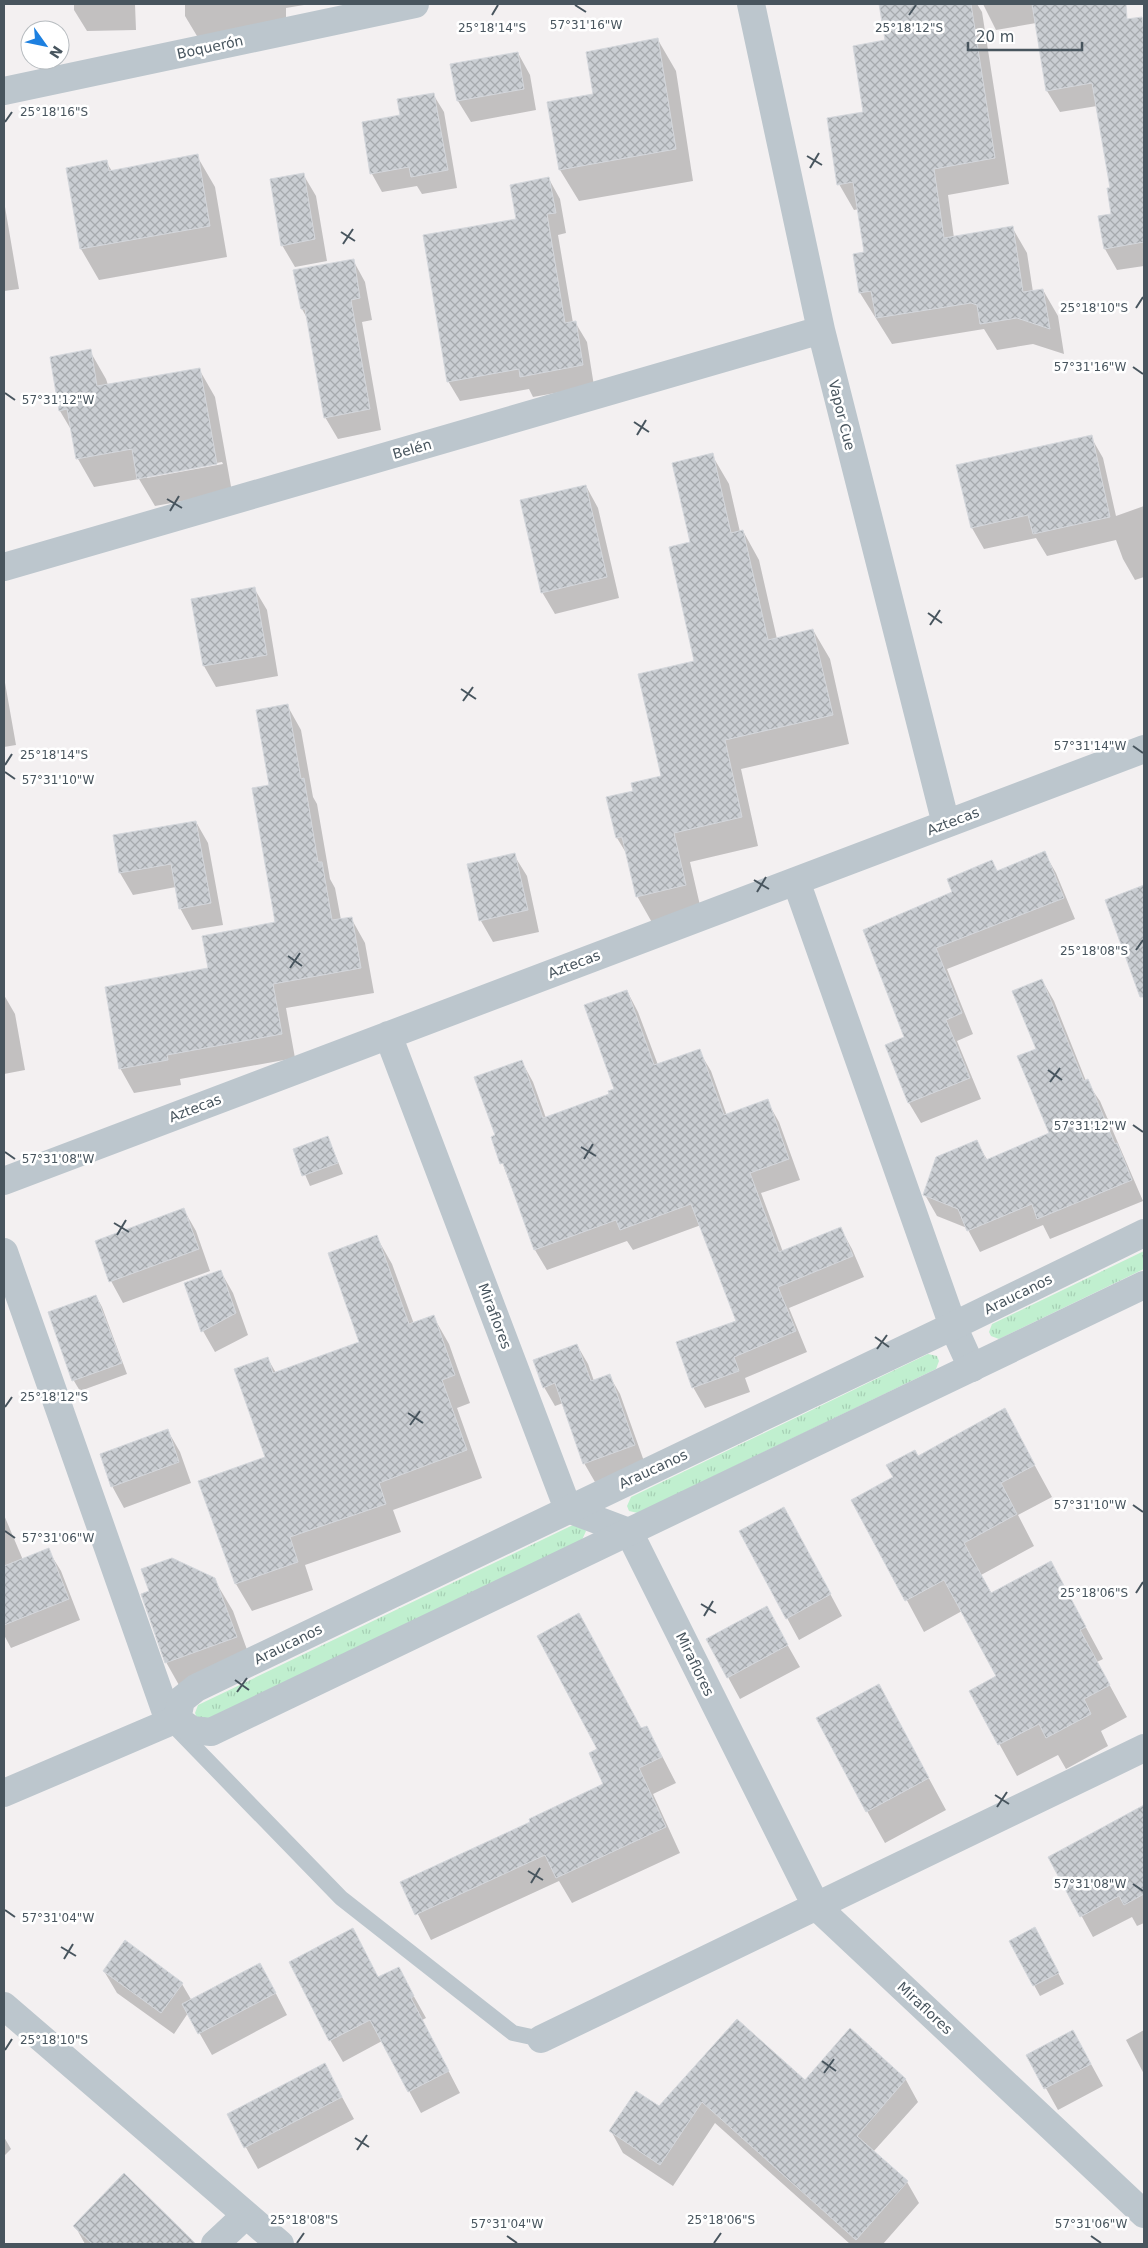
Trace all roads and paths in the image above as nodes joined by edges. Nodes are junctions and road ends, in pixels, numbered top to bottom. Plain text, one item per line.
1 (415, 4) edge
2 (751, 4) edge
3 (4, 91) edge
4 (821, 330) junction
5 (4, 567) edge
6 (1144, 749) edge
7 (946, 824) junction
8 (796, 881) junction
9 (388, 1035) junction
10 (4, 1181) edge
11 (1144, 1233) edge
12 (4, 1252) edge
13 (1144, 1285) edge
14 (953, 1326) junction
15 (972, 1368) junction
16 (568, 1509) junction
17 (630, 1532) junction
18 (173, 1720) junction
19 (1144, 1748) edge
20 (4, 1793) edge
21 (816, 1906) junction
22 (4, 2006) edge
23 (542, 2039) joint
24 (1144, 2214) edge
25 (246, 2215) junction
26 (215, 2244) edge
27 (280, 2244) edge

1 - 3 street, Boquerón
2 - 4 street, Vapor Cue
4 - 5 street, Belén
4 - 7 street, Vapor Cue
6 - 7 street, Aztecas
7 - 8 street, Aztecas
8 - 9 street, Aztecas
8 - 14 street
9 - 10 street, Aztecas
9 - 16 street, Miraflores
11 - 14 street, Araucanos
12 - 18 street
13 - 15 street
14 - 15 street
14 - 16 street, Araucanos
15 - 17 street
16 - 17 street
16 - 18 street, Araucanos
17 - 18 street
17 - 21 street, Miraflores
18 - 20 street
18 - 23 lane
19 - 21 street
21 - 23 street
21 - 24 street, Miraflores
22 - 25 street
25 - 26 street
25 - 27 street

